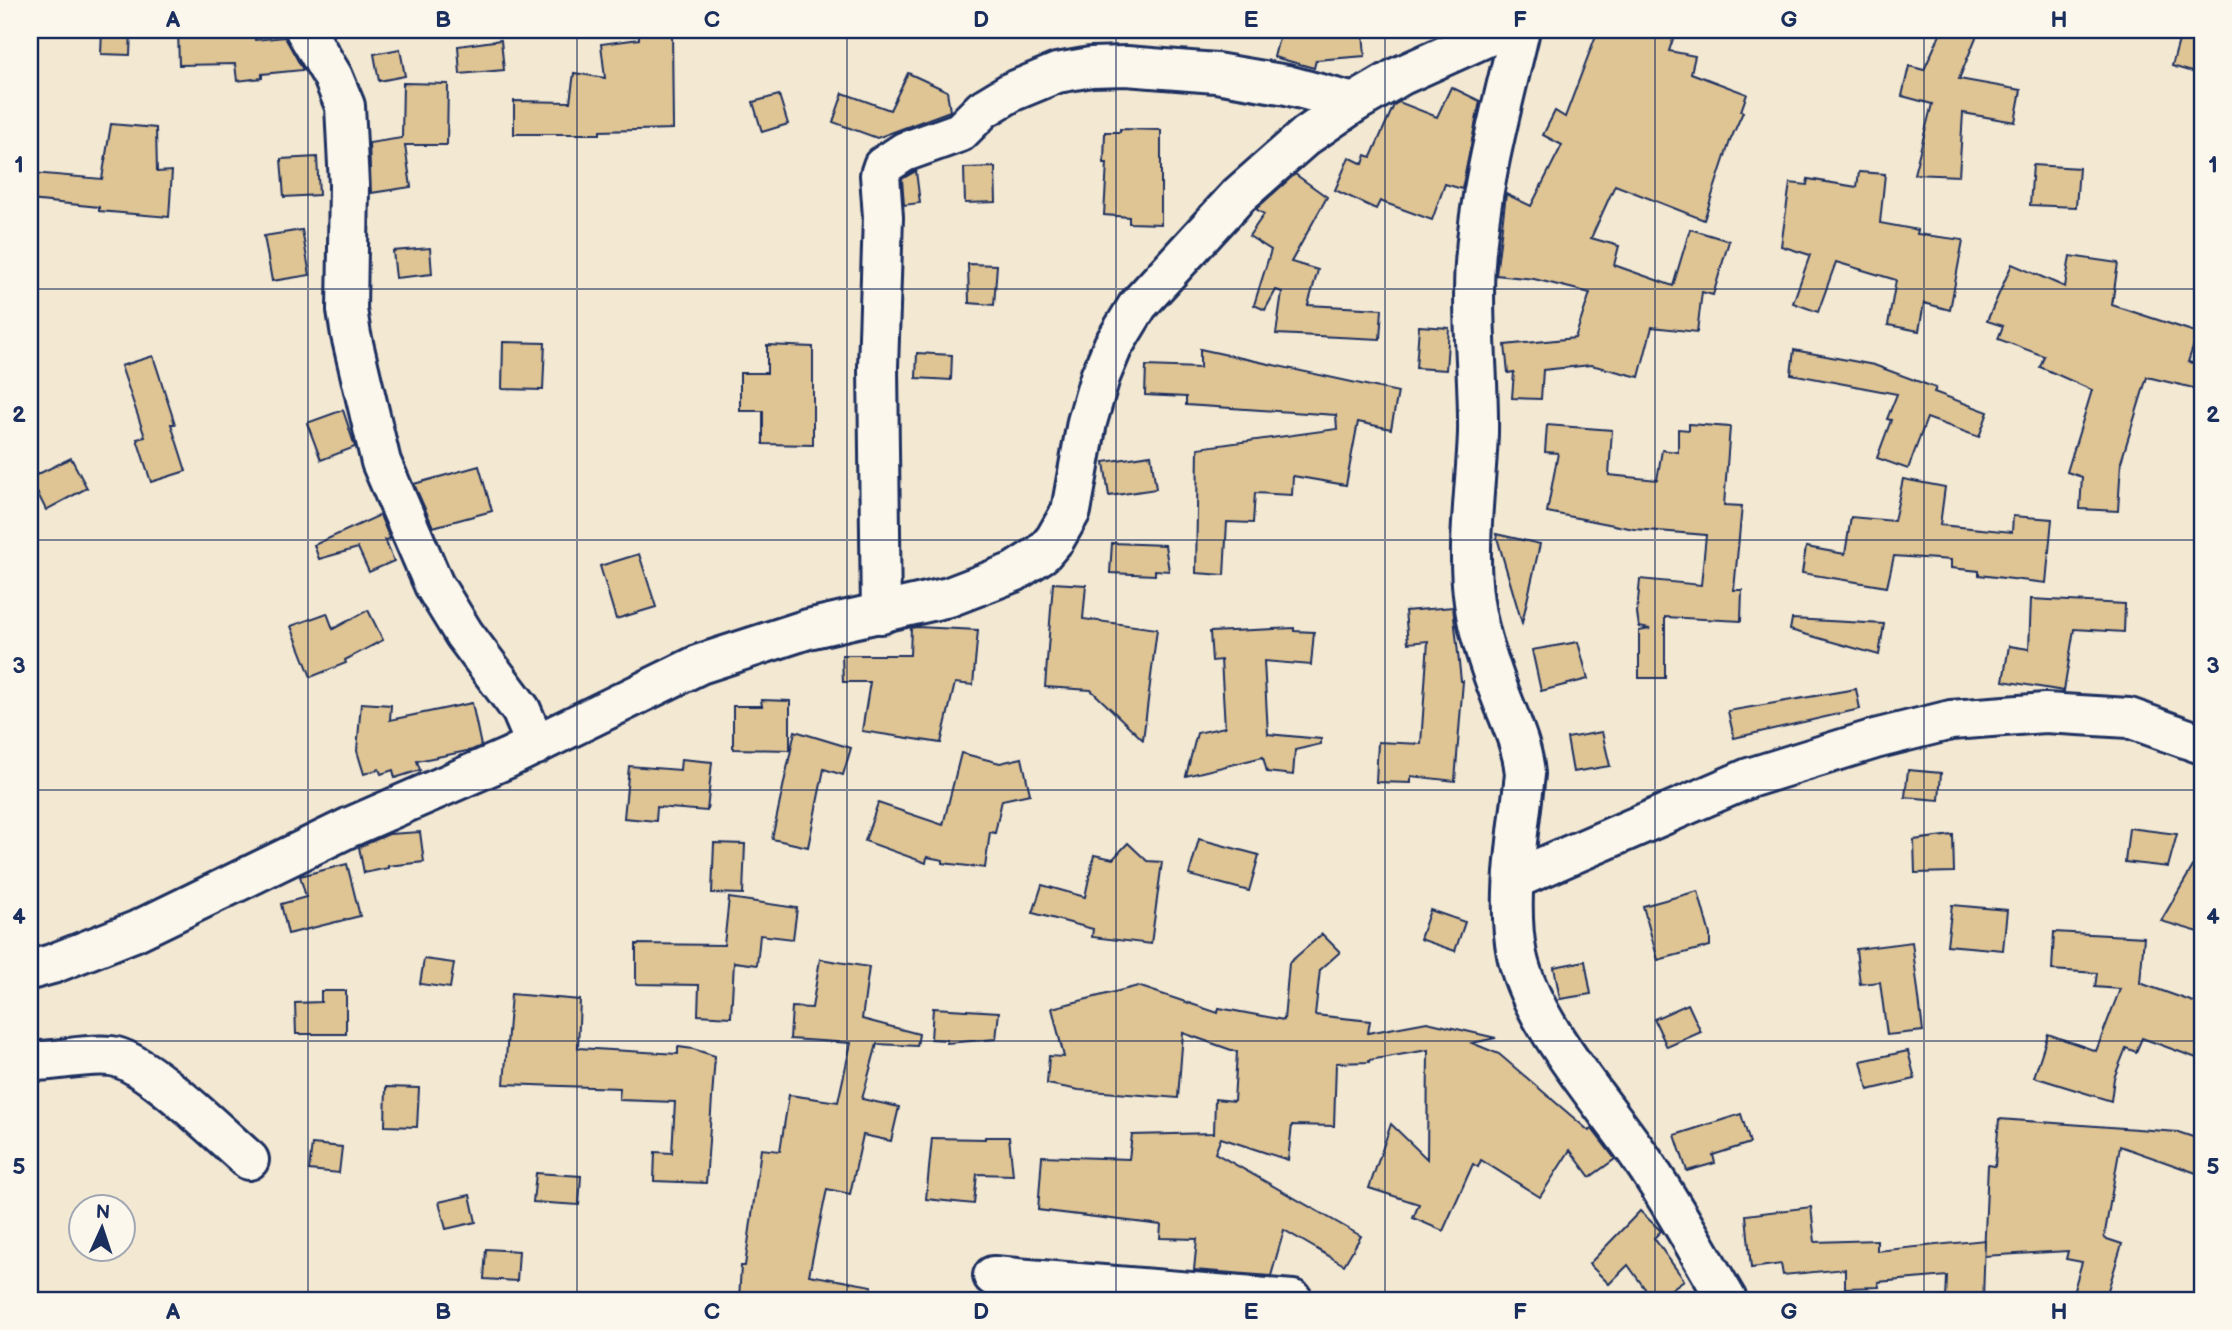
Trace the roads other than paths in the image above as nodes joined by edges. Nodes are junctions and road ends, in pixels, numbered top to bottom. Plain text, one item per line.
1 (305, 30) edge
2 (1502, 30) edge
3 (1520, 30) edge
4 (1354, 103) junction
5 (881, 614) junction
6 (2202, 744) edge
7 (536, 745) junction
8 (1515, 879) junction
9 (30, 970) edge
10 (30, 1061) edge
11 (248, 1160) dead end
12 (993, 1276) dead end
13 (1293, 1300) edge
14 (1727, 1300) edge

1 - 7 street
2 - 4 street
3 - 8 street
4 - 5 street
4 - 5 street
5 - 7 street
6 - 8 street
7 - 9 street
8 - 14 street
10 - 11 street
12 - 13 street

